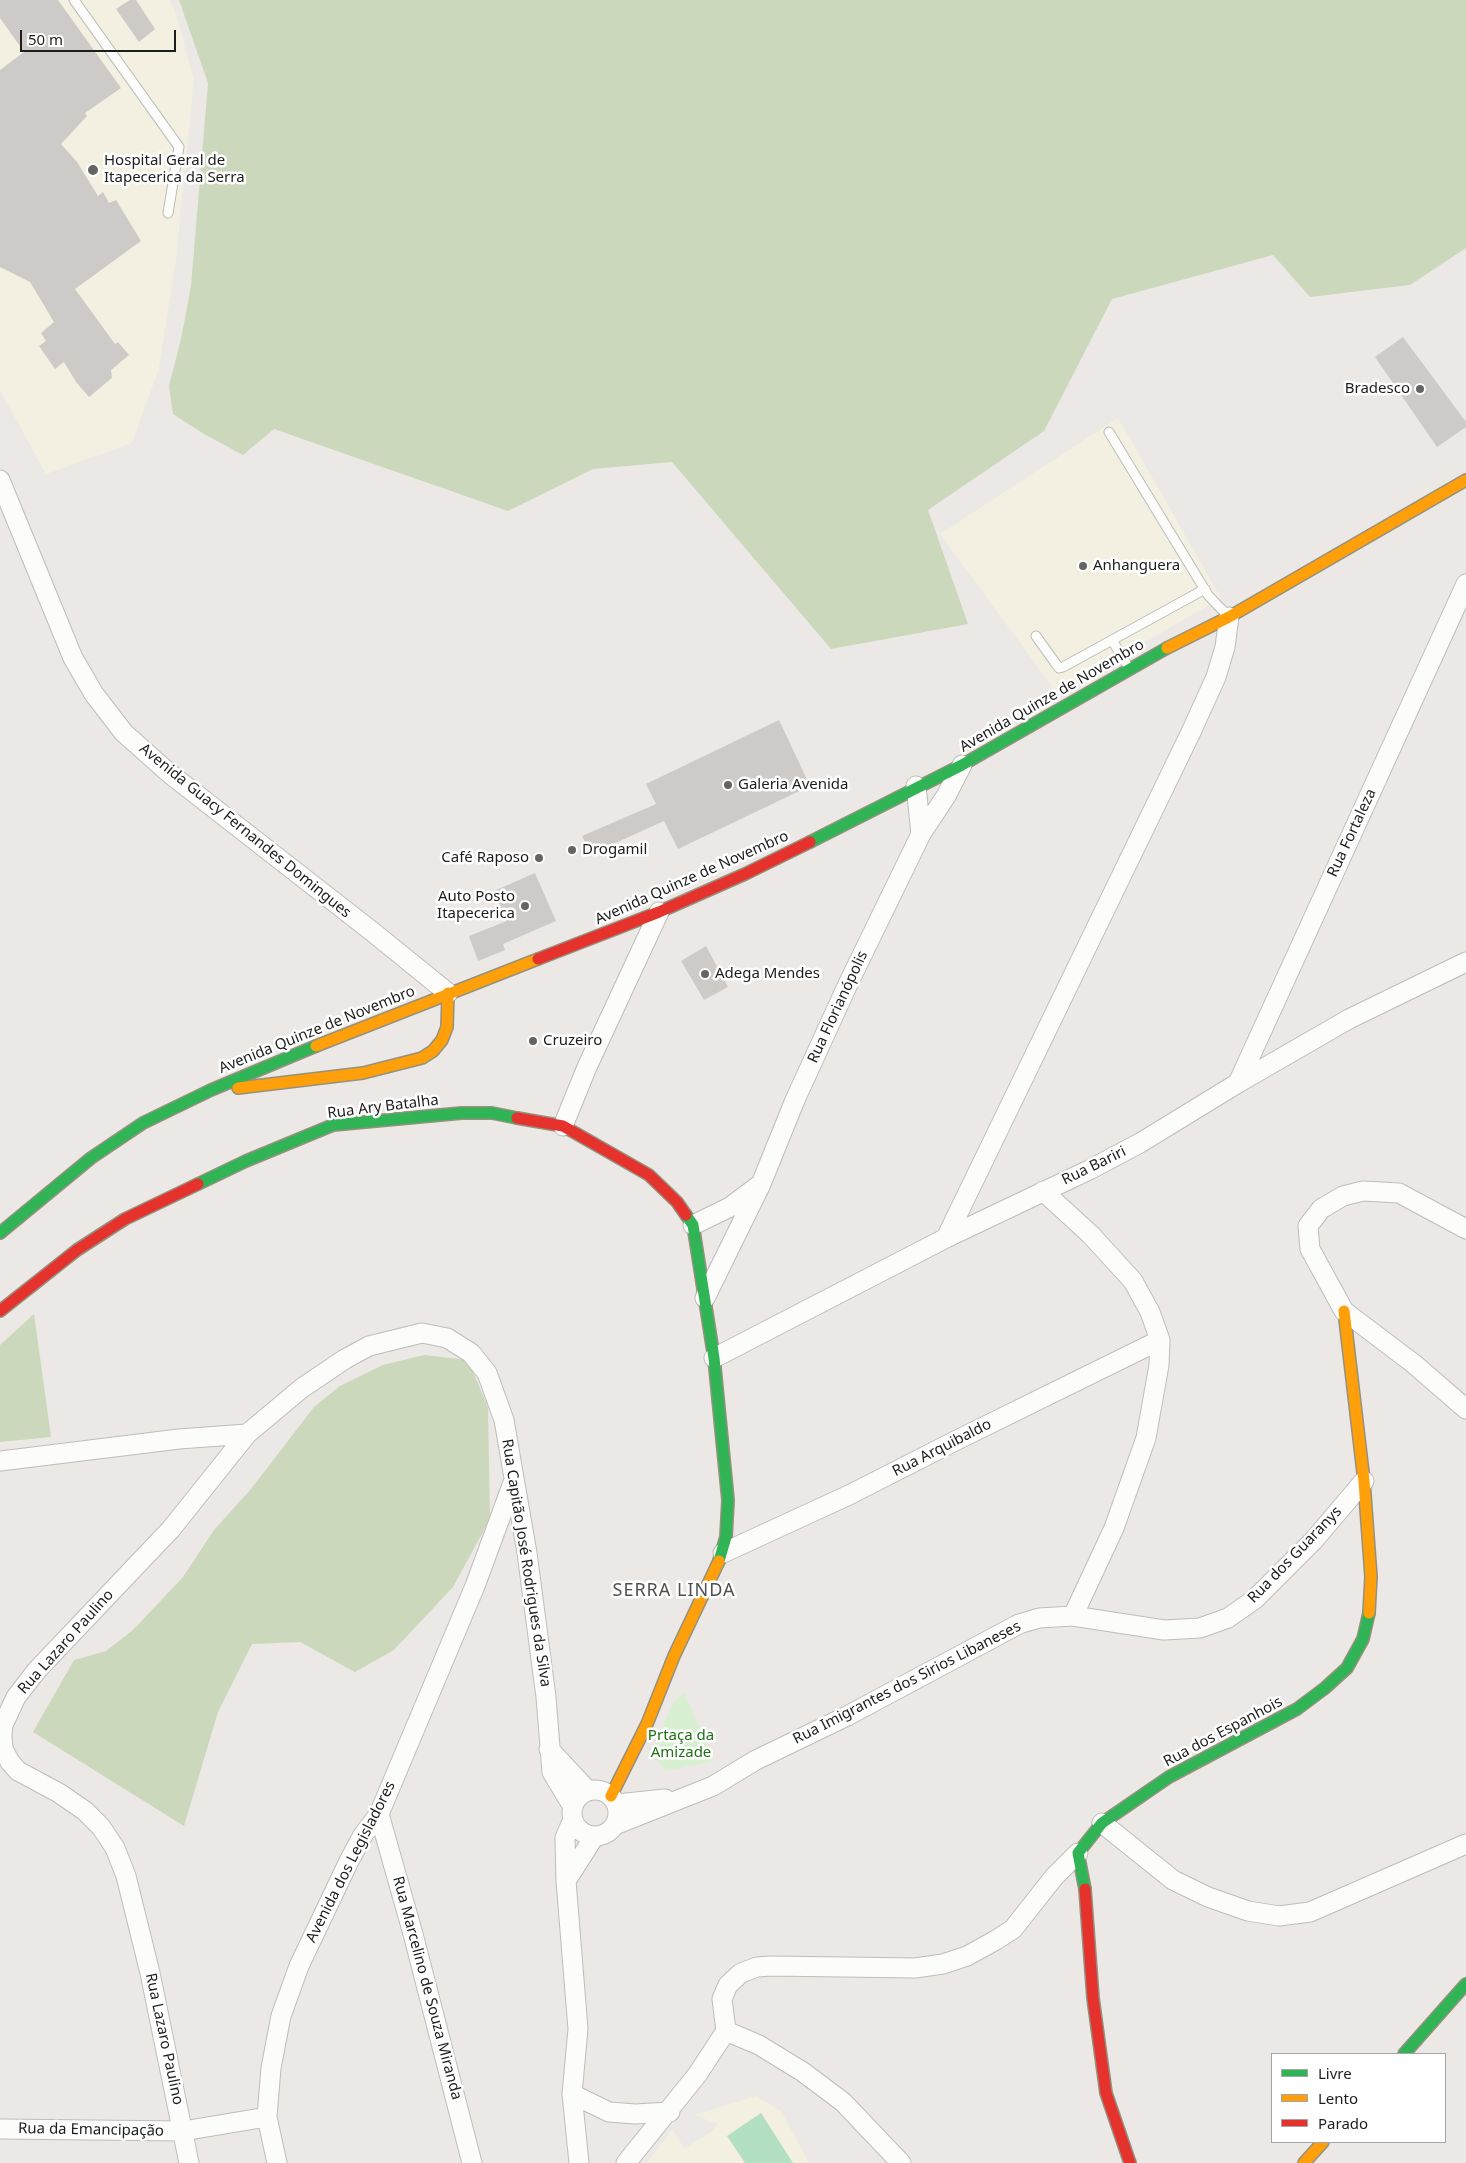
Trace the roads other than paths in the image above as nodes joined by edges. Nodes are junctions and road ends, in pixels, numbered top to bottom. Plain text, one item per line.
1 (74, 0) edge
2 (168, 213) dead end
3 (1109, 432) dead end
4 (0, 480) edge
5 (1466, 480) edge
6 (1466, 584) edge
7 (1205, 589) junction
8 (1229, 617) junction
9 (1036, 636) dead end
10 (1112, 640) junction
11 (1130, 670) junction
12 (962, 765) junction
13 (916, 786) junction
14 (921, 834) junction
15 (659, 912) junction
16 (1466, 962) edge
17 (448, 993) junction
18 (1238, 1083) junction
19 (211, 1090) junction
20 (563, 1126) junction
21 (762, 1184) junction
22 (1043, 1191) junction
23 (693, 1225) junction
24 (1466, 1229) edge
25 (0, 1233) edge
26 (946, 1238) junction
27 (705, 1298) junction
28 (0, 1311) edge
29 (1344, 1312) junction
30 (1160, 1340) junction
31 (714, 1358) junction
32 (1466, 1409) edge
33 (247, 1434) junction
34 (0, 1461) edge
35 (514, 1477) junction
36 (1364, 1481) junction
37 (722, 1553) junction
38 (1073, 1616) junction
39 (642, 1735) joint
40 (549, 1749) junction
41 (603, 1795) junction
42 (689, 1796) junction
43 (573, 1813) junction
44 (379, 1814) junction
45 (1102, 1823) junction
46 (616, 1825) junction
47 (594, 1837) junction
48 (1466, 1844) edge
49 (1078, 1853) junction
50 (566, 1881) junction
51 (1466, 1984) edge
52 (726, 2031) junction
53 (1405, 2053) edge
54 (572, 2094) junction
55 (670, 2112) junction
56 (267, 2117) junction
57 (0, 2129) edge
58 (183, 2130) junction
59 (1322, 2143) edge
60 (189, 2163) edge
61 (277, 2163) edge
62 (472, 2163) edge
63 (579, 2163) edge
64 (626, 2163) edge
65 (901, 2163) edge
66 (1130, 2163) edge
67 (1304, 2163) edge

1 - 2 lane
3 - 7 lane
4 - 17 street, Avenida Guacy Fernandes Domingues
5 - 8 street, Avenida Quinze de Novembro
6 - 18 street, Rua Fortaleza
7 - 8 lane
7 - 10 lane
8 - 11 street, Avenida Quinze de Novembro
8 - 26 street
9 - 10 lane
10 - 11 lane
11 - 12 street, Avenida Quinze de Novembro
12 - 13 street, Avenida Quinze de Novembro
12 - 14 street, Rua Florianópolis
13 - 14 street
13 - 15 street, Avenida Quinze de Novembro
14 - 21 street, Rua Florianópolis
15 - 17 street, Avenida Quinze de Novembro
15 - 20 street
16 - 18 street, Rua Bariri
17 - 19 street, Avenida Quinze de Novembro
17 - 19 street
18 - 22 street, Rua Bariri
19 - 25 street, Avenida Quinze de Novembro
20 - 23 street, Rua Ary Batalha
20 - 28 street, Rua Ary Batalha
21 - 23 street
21 - 27 street, Rua Florianópolis
22 - 26 street, Rua Bariri
22 - 30 street
23 - 27 street
24 - 29 street
26 - 31 street, Rua Bariri
27 - 31 street
29 - 32 street
29 - 36 street, Rua dos Espanhois
30 - 37 street, Rua Arquibaldo
30 - 38 street
31 - 37 street
33 - 34 street
33 - 35 street, Rua Capitão José Rodrigues da Silva
33 - 58 street, Rua Lazaro Paulino
35 - 40 street, Rua Capitão José Rodrigues da Silva
35 - 44 street, Avenida dos Legisladores
36 - 38 street, Rua dos Guaranys
36 - 45 street, Rua dos Espanhois
37 - 39 street
38 - 42 street, Rua Imigrantes dos Sirios Libaneses
39 - 41 street
40 - 41 street
40 - 43 street, Rua Capitão José Rodrigues da Silva
41 - 42 street, Rua Imigrantes dos Sirios Libaneses
41 - 43 street
41 - 46 street
42 - 46 street, Rua Imigrantes dos Sirios Libaneses
43 - 47 street
43 - 50 street
44 - 56 street, Avenida dos Legisladores
44 - 62 street, Rua Marcelino de Souza Miranda
45 - 48 street
45 - 49 street, Rua dos Espanhois
46 - 47 street
47 - 50 street
49 - 52 street
49 - 66 street
50 - 54 street
51 - 53 street
52 - 55 street
52 - 65 street
54 - 55 street
54 - 63 street
55 - 64 street
56 - 58 street
56 - 61 street, Avenida dos Legisladores
57 - 58 street, Rua da Emancipação
58 - 60 street, Rua Lazaro Paulino
59 - 67 street

